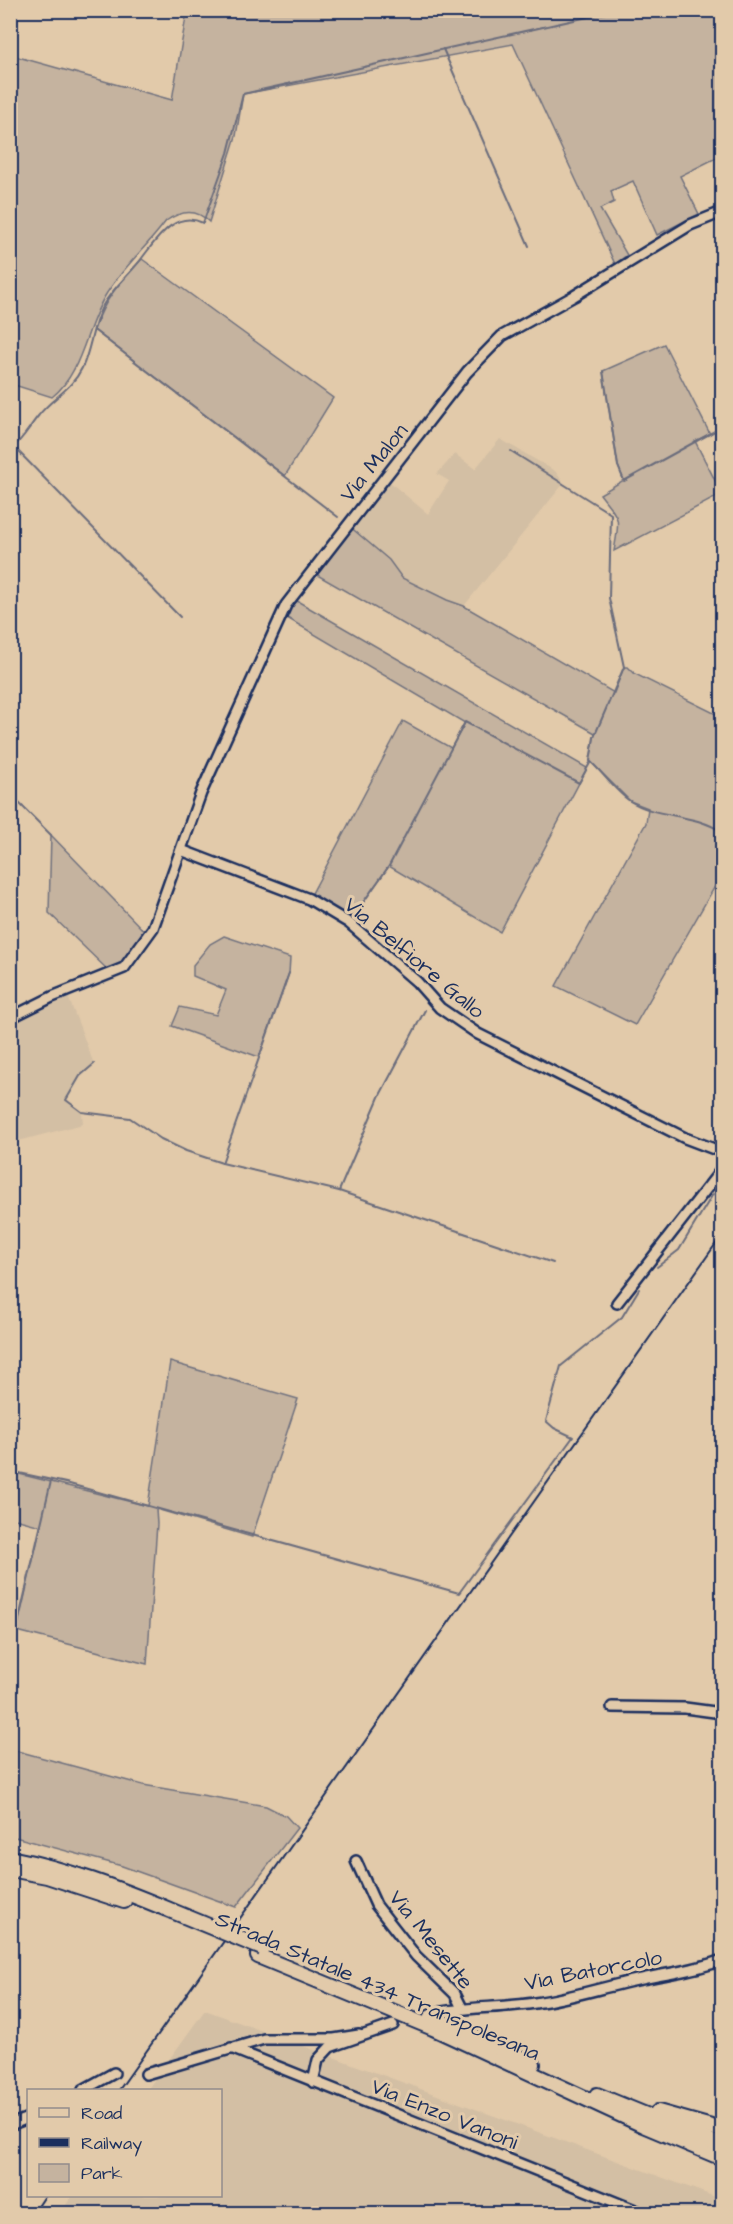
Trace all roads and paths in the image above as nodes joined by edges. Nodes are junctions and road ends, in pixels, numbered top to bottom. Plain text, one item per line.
1 (723, 212) edge
2 (181, 850) junction
3 (10, 1018) edge
4 (723, 1152) edge
5 (723, 1169) edge
6 (617, 1303) dead end
7 (612, 1707) dead end
8 (723, 1713) edge
9 (10, 1858) edge
10 (356, 1862) dead end
11 (10, 1869) edge
12 (170, 1914) junction
13 (260, 1952) junction
14 (723, 1960) edge
15 (462, 2008) junction
16 (434, 2013) dead end
17 (393, 2025) dead end
18 (359, 2035) junction
19 (231, 2048) junction
20 (114, 2073) dead end
21 (146, 2073) dead end
22 (313, 2082) junction
23 (86, 2089) edge
24 (595, 2094) junction
25 (27, 2118) edge
26 (10, 2125) edge
27 (643, 2126) junction
28 (723, 2130) edge
29 (723, 2146) edge
30 (723, 2158) edge
31 (723, 2168) edge
32 (645, 2214) edge

1 - 2 street, Via Malon
2 - 3 street
2 - 4 street, Via Belfiore Gallo
5 - 6 street
7 - 8 street
9 - 12 highway, Strada Statale 434 Transpolesana
10 - 15 street, Via Mesette
11 - 12 highway, Strada Statale 434 Transpolesana
12 - 13 highway, Strada Statale 434 Transpolesana, bridge
13 - 24 highway, Strada Statale 434 Transpolesana
13 - 27 highway, Strada Statale 434 Transpolesana
14 - 15 street, Via Batorcolo
15 - 16 street, Via Batorcolo
17 - 18 street
18 - 19 street
18 - 22 street
19 - 21 street
19 - 22 street, Via Enzo Vanoni
20 - 23 street
22 - 32 street, Via Enzo Vanoni
24 - 28 highway
24 - 29 highway, Strada Statale 434 Transpolesana
25 - 26 street
27 - 30 highway, Strada Statale 434 Transpolesana
27 - 31 highway

